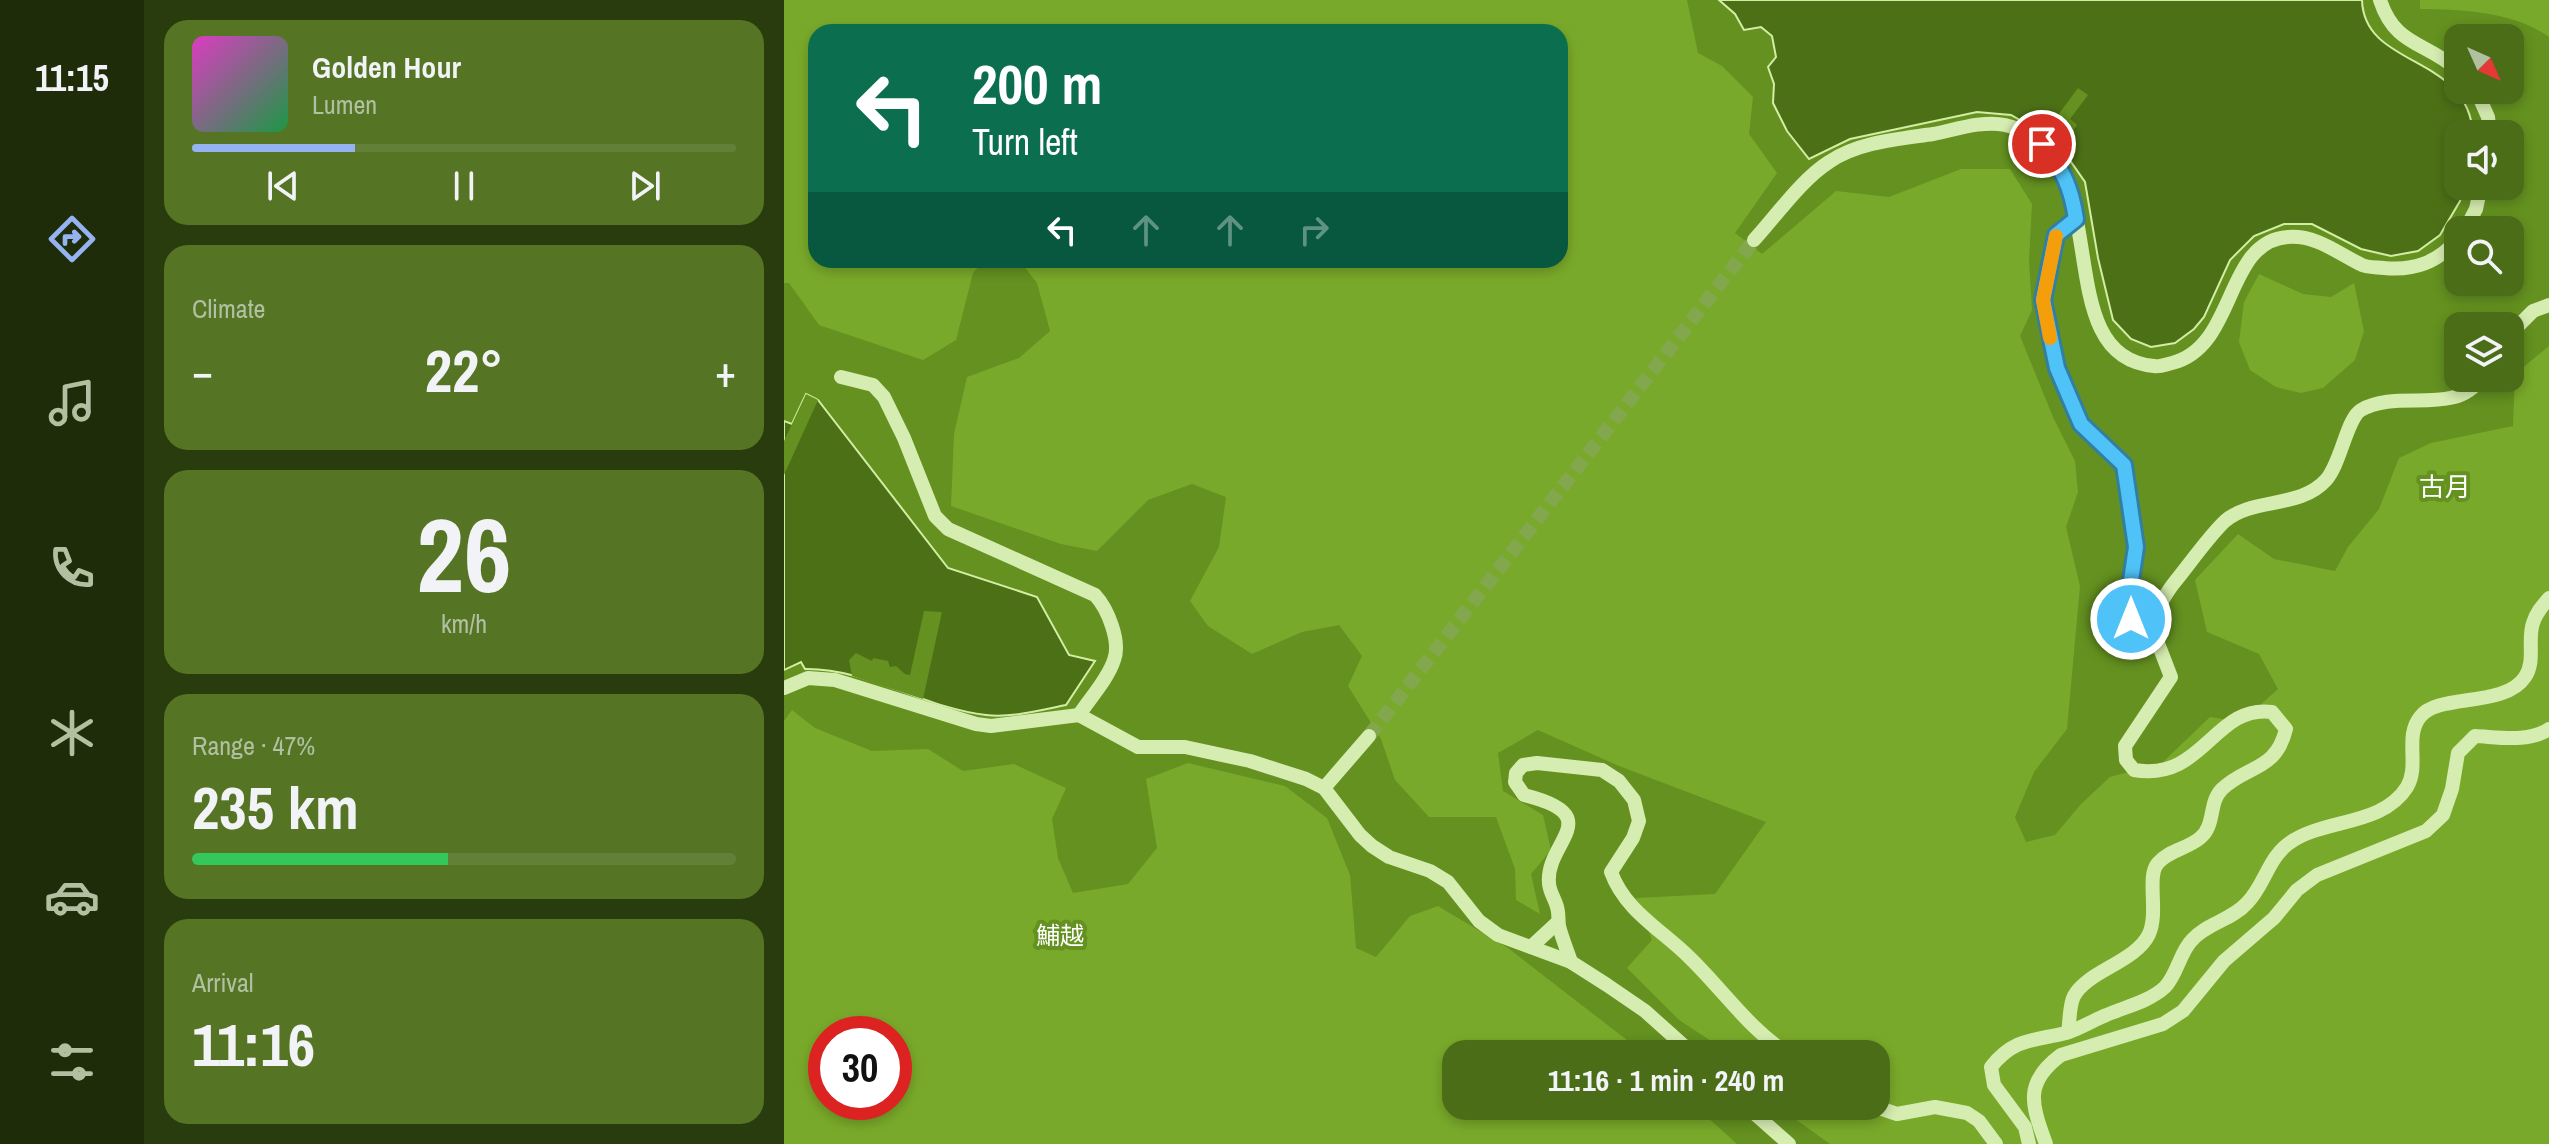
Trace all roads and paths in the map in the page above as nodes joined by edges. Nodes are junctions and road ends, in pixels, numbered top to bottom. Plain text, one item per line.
1 (2380, 0) edge
2 (2444, 58) edge
3 (2076, 219) junction
4 (1754, 240) tunnel mouth
5 (2444, 253) edge
6 (2549, 305) edge
7 (2524, 320) edge
8 (841, 377) dead end
9 (2469, 392) edge
10 (2549, 598) edge
11 (2149, 620) junction
12 (784, 688) edge
13 (1079, 715) junction
14 (2549, 729) edge
15 (1369, 736) tunnel mouth
16 (1324, 788) junction
17 (1558, 922) junction
18 (1531, 947) junction
19 (1571, 962) junction
20 (2068, 1032) junction
21 (1677, 1040) edge
22 (1768, 1040) edge
23 (1890, 1112) edge
24 (1762, 1120) edge
25 (1789, 1144) edge
26 (1996, 1144) edge
27 (2029, 1144) edge
28 (2046, 1144) edge

1 - 2 street
3 - 4 street
3 - 5 street
3 - 11 street
6 - 7 street
8 - 13 street
9 - 11 street
10 - 20 street
11 - 20 street
12 - 13 street
13 - 16 street
14 - 28 street
15 - 16 street
16 - 18 street
17 - 18 street
17 - 19 street
17 - 22 street
18 - 19 street
19 - 21 street
20 - 27 street
23 - 26 street
24 - 25 street

